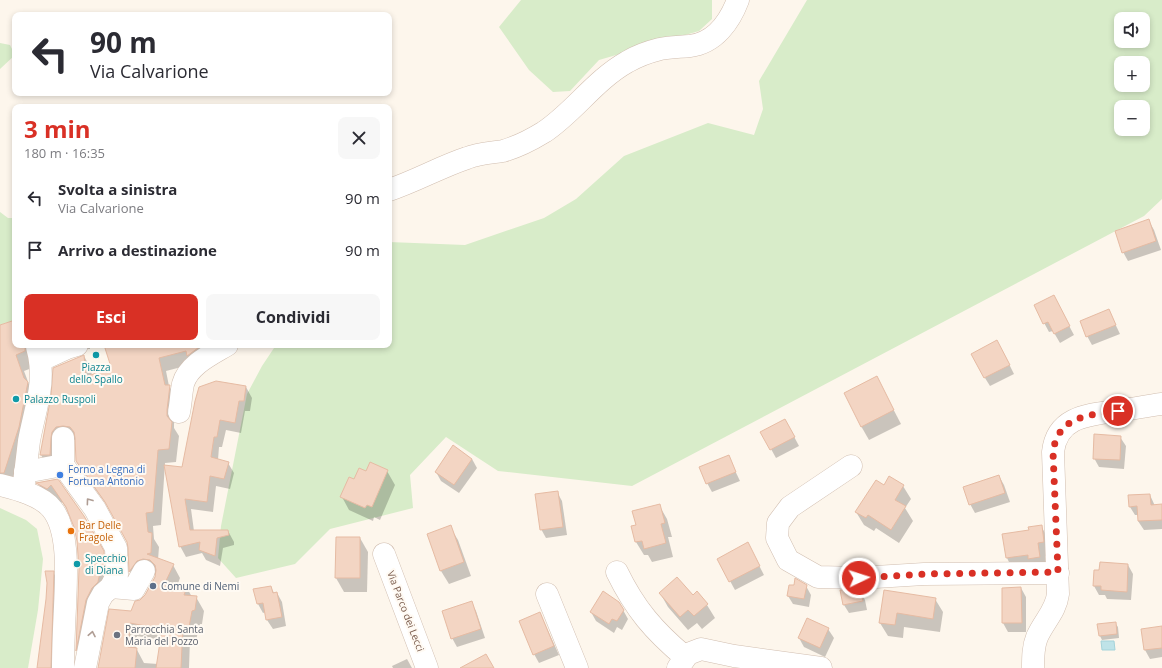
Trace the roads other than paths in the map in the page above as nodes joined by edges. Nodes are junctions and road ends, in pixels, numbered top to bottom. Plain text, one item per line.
1 (738, 0) edge
2 (392, 189) edge
3 (68, 348) edge
4 (222, 348) edge
5 (1162, 404) edge
6 (179, 412) dead end
7 (63, 438) dead end
8 (63, 465) junction
9 (851, 466) dead end
10 (24, 482) junction
11 (0, 485) edge
12 (384, 554) dead end
13 (144, 571) dead end
14 (617, 572) dead end
15 (1058, 572) junction
16 (110, 587) junction
17 (547, 594) dead end
18 (682, 663) edge
19 (63, 668) edge
20 (85, 668) edge
21 (428, 668) edge
22 (577, 668) edge
23 (821, 668) edge
24 (1033, 668) edge

1 - 2 street
3 - 10 street
4 - 6 street
5 - 15 street
7 - 8 street
8 - 10 street
16 -> 8 street
9 - 15 street
10 - 11 street
10 - 19 street
12 - 21 street, Via Parco dei Lecci
13 - 16 street
14 - 18 street
15 - 24 street
20 -> 16 street
17 - 22 street
18 - 23 street

